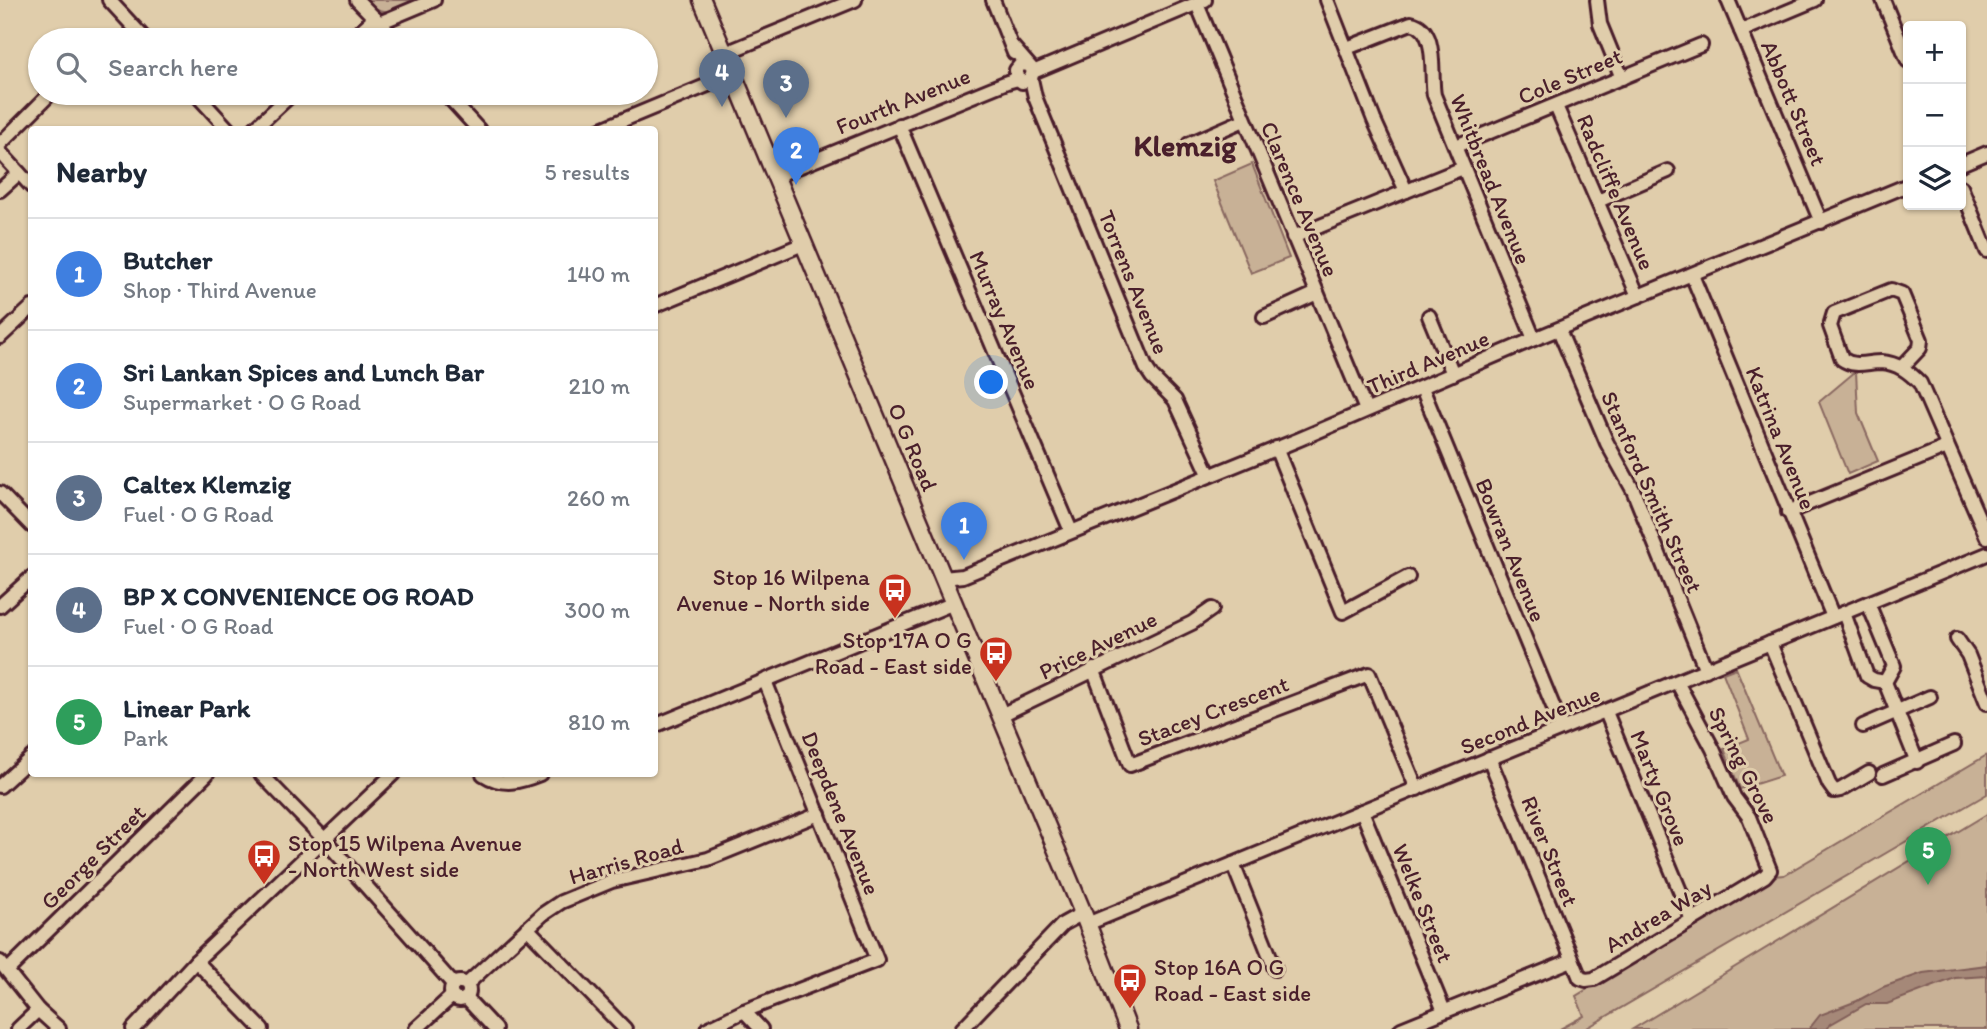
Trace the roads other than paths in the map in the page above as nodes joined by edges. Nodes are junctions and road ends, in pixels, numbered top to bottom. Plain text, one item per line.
1 (109, 0) edge
2 (358, 0) edge
3 (434, 0) edge
4 (702, 0) edge
5 (855, 0) edge
6 (993, 0) edge
7 (1327, 0) edge
8 (1597, 0) edge
9 (1728, 0) edge
10 (1815, 0) edge
11 (1883, 0) edge
12 (1201, 2) edge
13 (377, 20) junction
14 (135, 28) edge
15 (366, 28) edge
16 (385, 28) edge
17 (1741, 31) junction
18 (1702, 45) dead end
19 (1348, 48) junction
20 (1903, 49) edge
21 (723, 54) junction
22 (1025, 73) junction
23 (732, 75) junction
24 (1622, 78) junction
25 (39, 105) edge
26 (206, 105) edge
27 (280, 105) edge
28 (455, 105) edge
29 (1556, 106) junction
30 (1244, 120) junction
31 (899, 125) junction
32 (225, 126) edge
33 (257, 126) edge
34 (475, 126) edge
35 (609, 126) edge
36 (0, 144) edge
37 (1189, 144) dead end
38 (1456, 146) junction
39 (0, 152) edge
40 (1987, 153) edge
41 (1966, 162) edge
42 (1463, 169) junction
43 (1668, 171) dead end
44 (19, 173) junction
45 (776, 176) junction
46 (28, 183) edge
47 (1903, 187) edge
48 (0, 190) edge
49 (1406, 191) junction
50 (1966, 199) edge
51 (1598, 201) junction
52 (1821, 222) junction
53 (1293, 237) junction
54 (803, 244) junction
55 (1987, 251) edge
56 (1692, 275) junction
57 (1317, 293) junction
58 (1638, 296) junction
59 (658, 304) edge
60 (28, 311) edge
61 (1429, 316) dead end
62 (1264, 317) dead end
63 (1559, 330) junction
64 (0, 337) edge
65 (1534, 339) junction
66 (1902, 367) junction
67 (1453, 374) junction
68 (1422, 388) junction
69 (1366, 410) junction
70 (1947, 447) junction
71 (1276, 448) junction
72 (1209, 474) junction
73 (0, 492) edge
74 (1788, 512) junction
75 (28, 522) edge
76 (1071, 531) junction
77 (1987, 537) edge
78 (1987, 554) edge
79 (1408, 577) dead end
80 (28, 581) edge
81 (949, 591) junction
82 (1868, 603) junction
83 (0, 606) edge
84 (1212, 609) dead end
85 (1838, 615) junction
86 (1957, 639) dead end
87 (1770, 643) junction
88 (1093, 669) junction
89 (1706, 670) junction
90 (1983, 680) edge
91 (765, 681) junction
92 (1676, 682) junction
93 (1885, 682) junction
94 (1930, 697) dead end
95 (1987, 703) edge
96 (1606, 712) junction
97 (1898, 712) junction
98 (1001, 715) junction
99 (658, 724) edge
100 (1863, 726) dead end
101 (1562, 728) junction
102 (1954, 744) dead end
103 (1489, 758) junction
104 (28, 761) edge
105 (1917, 762) junction
106 (1869, 773) dead end
107 (1884, 775) dead end
108 (204, 777) edge
109 (264, 777) edge
110 (390, 777) edge
111 (488, 777) edge
112 (531, 777) edge
113 (0, 786) edge
114 (1417, 789) junction
115 (1362, 811) junction
116 (819, 814) junction
117 (324, 839) junction
118 (1233, 864) junction
119 (1770, 870) joint
120 (1085, 918) junction
121 (1692, 920) junction
122 (527, 928) junction
123 (1572, 960) junction
124 (196, 961) junction
125 (4, 966) edge
126 (1275, 969) dead end
127 (458, 988) junction
128 (38, 1010) junction
129 (744, 1011) junction
130 (1444, 1011) junction
131 (18, 1029) edge
132 (59, 1029) edge
133 (133, 1029) edge
134 (262, 1029) edge
135 (416, 1029) edge
136 (495, 1029) edge
137 (625, 1029) edge
138 (707, 1029) edge
139 (761, 1029) edge
140 (961, 1029) edge
141 (1128, 1029) edge
142 (1401, 1029) edge

1 - 14 street
2 - 13 street
3 - 13 street
4 - 21 main road, O G Road
5 - 21 street
6 - 22 street, Torrens Avenue
7 - 19 street
8 - 24 street
9 - 17 street, Abbott Street
10 - 17 street
11 - 20 street
12 - 22 street, Fourth Avenue
12 - 30 street, Clarence Avenue
13 - 15 street
13 - 16 street
17 - 52 street, Abbott Street
18 - 24 street, Cole Street
19 - 38 street, Whitbread Avenue
19 - 49 street
21 - 23 main road, O G Road
22 - 31 street, Fourth Avenue
22 - 72 street, Torrens Avenue
23 - 35 street
23 - 45 main road, O G Road
24 - 29 street, Cole Street
25 - 36 street
26 - 32 street
27 - 33 street
28 - 34 street
29 - 38 street, Cole Street
29 - 51 street, Radcliffe Avenue
30 - 37 street
30 - 53 street, Clarence Avenue
31 - 45 street, Fourth Avenue
31 - 76 street, Murray Avenue
38 - 42 street, Whitbread Avenue
39 - 44 street
40 - 41 street
42 - 49 street
42 - 65 street, Whitbread Avenue
43 - 51 street
44 - 46 street
44 - 48 street
45 - 54 main road, O G Road
47 - 52 street, Third Avenue
49 - 53 street
50 - 55 street
51 - 58 street, Radcliffe Avenue
52 - 56 street, Third Avenue
53 - 57 street, Clarence Avenue
54 - 59 street
54 - 81 main road, O G Road
56 - 58 street, Third Avenue
56 - 74 street, Katrina Avenue
57 - 62 street
57 - 69 street, Clarence Avenue
58 - 63 street, Third Avenue
60 - 64 street
61 - 67 street
63 - 65 street, Third Avenue
63 - 89 street, Stanford Smith Street
65 - 67 street, Third Avenue
66 - 66 street
66 - 70 street
67 - 68 street, Third Avenue
68 - 69 street, Third Avenue
68 - 101 street, Bowran Avenue
69 - 71 street, Third Avenue
70 - 74 street
70 - 77 street
71 - 72 street, Third Avenue
71 - 79 street
72 - 76 street, Third Avenue
73 - 75 street
74 - 85 street, Katrina Avenue
76 - 81 street, Third Avenue
78 - 82 street, Second Avenue
80 - 83 street
81 - 91 street
81 - 98 main road, O G Road
82 - 85 street, Second Avenue
82 - 93 street
84 - 88 street, Price Avenue
85 - 87 street, Second Avenue
85 - 93 street, Katrina Avenue
86 - 90 street
87 - 89 street, Second Avenue
87 - 106 street
88 - 98 street, Price Avenue
88 - 114 street, Stacey Crescent
89 - 92 street, Second Avenue
90 - 95 street
91 - 99 street
91 - 116 street, Deepdene Avenue
92 - 96 street, Second Avenue
92 - 119 street, Spring Grove
93 - 97 street
94 - 97 street
96 - 101 street, Second Avenue
96 - 121 street, Marty Grove
97 - 100 street
97 - 105 street
98 - 120 main road, O G Road
101 - 103 street, Second Avenue
102 - 105 street
103 - 114 street, Second Avenue
103 - 123 street, River Street
104 - 113 street
105 - 107 street
108 - 125 street, George Street
109 - 117 street
110 - 117 street
111 - 112 street
114 - 115 street, Second Avenue
115 - 118 street, Second Avenue
115 - 130 street, Welke Street
116 - 122 street, Harris Road
116 - 129 street, Deepdene Avenue
117 - 124 street
117 - 127 street
118 - 120 street, Second Avenue
118 - 126 street
119 - 121 street, Andrea Way
120 - 140 street, Second Avenue
120 - 141 main road, O G Road
121 - 123 street, Andrea Way
122 - 127 street, Harris Road
122 - 137 street
123 - 130 street
124 - 133 street
124 - 134 street
125 - 128 street
127 - 135 street, Harris Road
127 - 136 street
128 - 131 street
128 - 132 street
129 - 138 street
129 - 139 street
130 - 142 street

